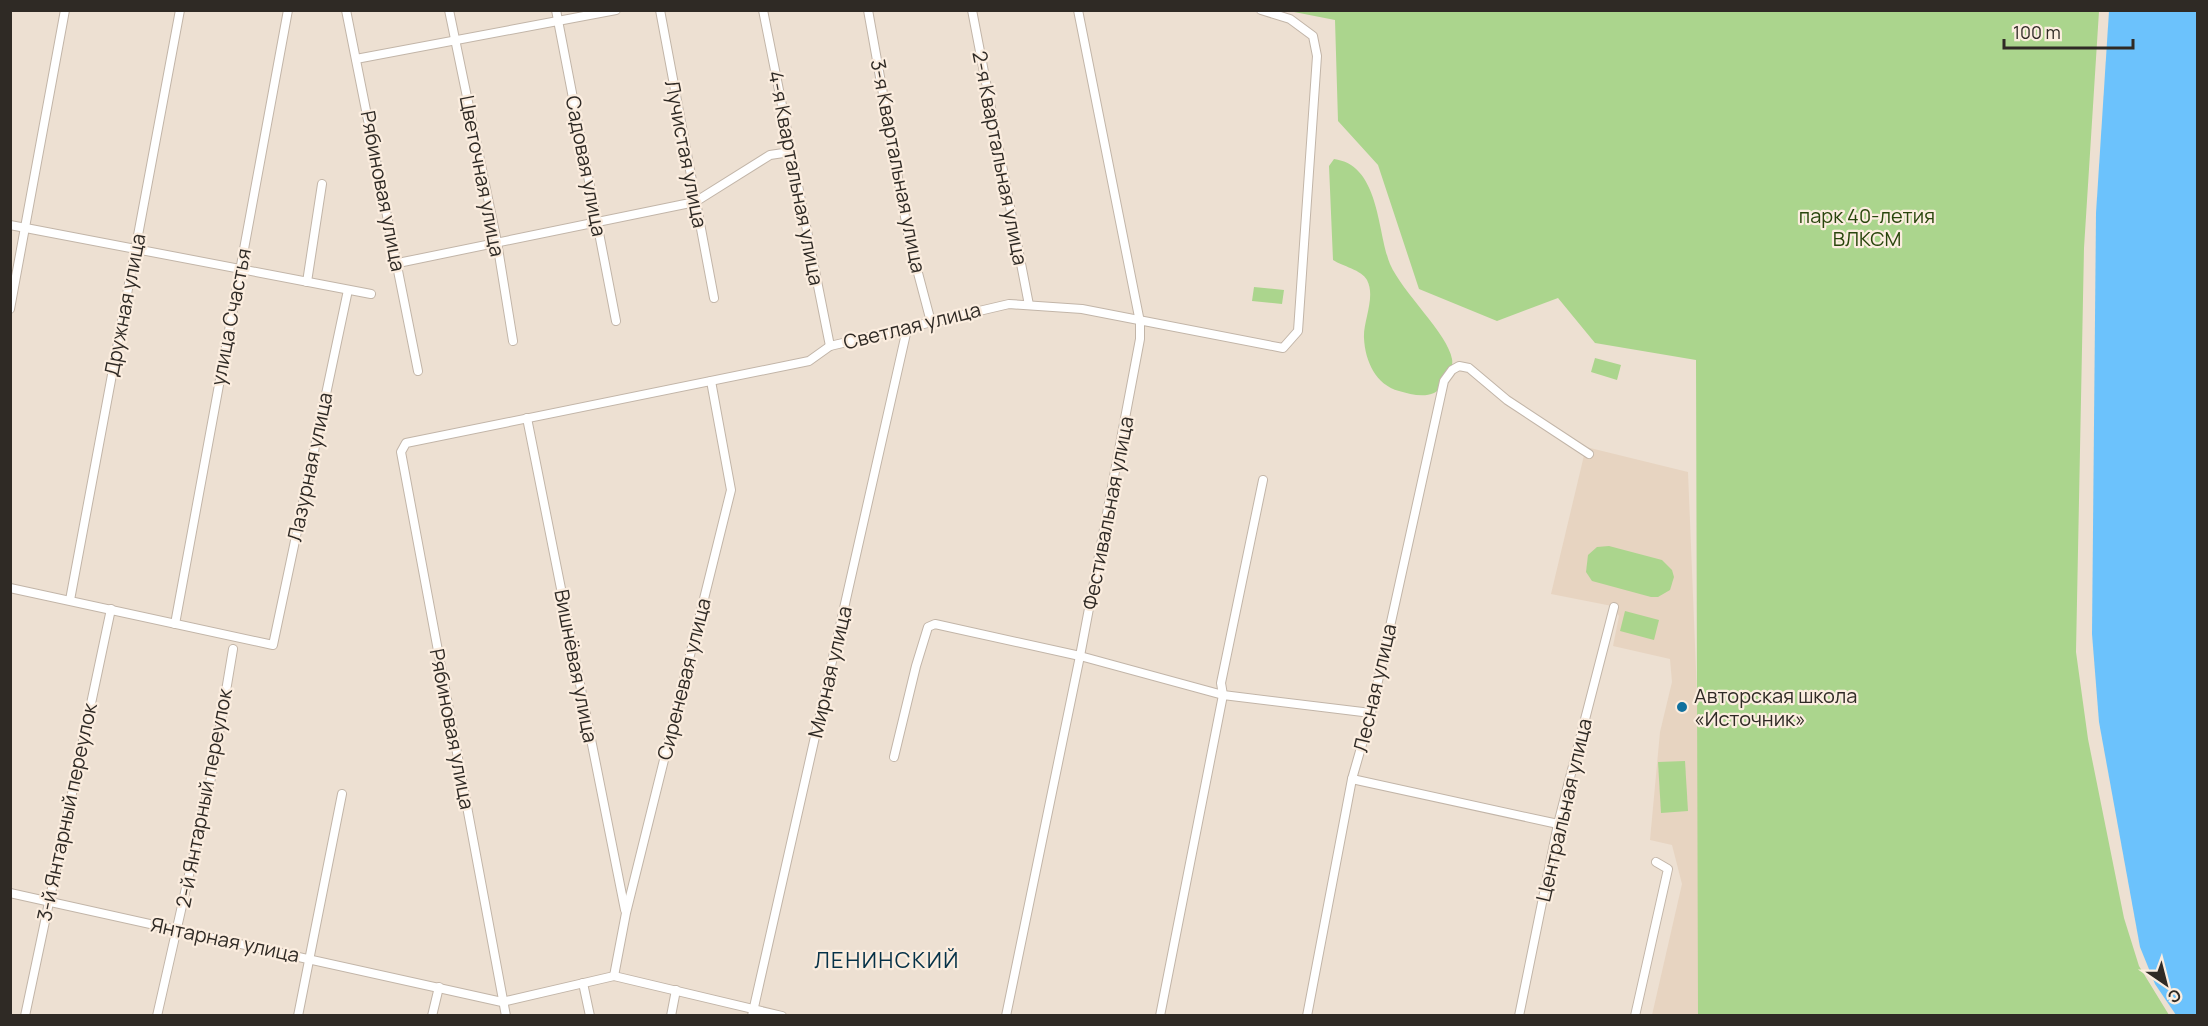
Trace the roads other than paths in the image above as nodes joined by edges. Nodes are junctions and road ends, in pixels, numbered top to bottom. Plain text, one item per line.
1 (65, 10) edge
2 (180, 10) edge
3 (288, 10) edge
4 (346, 10) edge
5 (449, 10) edge
6 (556, 10) edge
7 (616, 10) edge
8 (660, 10) edge
9 (763, 10) edge
10 (868, 10) edge
11 (972, 10) edge
12 (1078, 10) edge
13 (1261, 10) edge
14 (558, 20) junction
15 (455, 40) junction
16 (356, 59) junction
17 (790, 152) junction
18 (322, 184) dead end
19 (695, 201) junction
20 (597, 222) junction
21 (10, 225) edge
22 (25, 228) junction
23 (496, 242) junction
24 (136, 249) junction
25 (398, 263) junction
26 (240, 269) junction
27 (307, 282) junction
28 (348, 290) junction
29 (371, 294) dead end
30 (714, 298) dead end
31 (1029, 305) junction
32 (10, 309) edge
33 (616, 321) dead end
34 (931, 322) junction
35 (1140, 322) junction
36 (907, 329) junction
37 (513, 341) dead end
38 (830, 346) junction
39 (418, 371) dead end
40 (711, 381) junction
41 (527, 418) junction
42 (406, 443) joint
43 (1589, 454) dead end
44 (1263, 480) dead end
45 (10, 588) edge
46 (70, 600) junction
47 (1614, 607) dead end
48 (111, 609) junction
49 (174, 624) junction
50 (233, 650) dead end
51 (1080, 656) junction
52 (1223, 695) junction
53 (1371, 713) junction
54 (894, 757) dead end
55 (1352, 779) junction
56 (342, 794) dead end
57 (1558, 824) junction
58 (1656, 862) dead end
59 (10, 893) edge
60 (48, 901) junction
61 (626, 913) junction
62 (178, 929) junction
63 (311, 959) junction
64 (614, 976) junction
65 (583, 983) junction
66 (439, 987) junction
67 (676, 990) junction
68 (502, 1002) junction
69 (753, 1012) edge
70 (25, 1016) edge
71 (157, 1016) edge
72 (298, 1016) edge
73 (432, 1016) edge
74 (506, 1016) edge
75 (590, 1016) edge
76 (671, 1016) edge
77 (782, 1016) edge
78 (1006, 1016) edge
79 (1160, 1016) edge
80 (1307, 1016) edge
81 (1519, 1016) edge
82 (1635, 1016) edge

1 - 22 street
2 - 24 street, Дружная улица
3 - 26 street, улица Счастья
4 - 16 street, Рябиновая улица
5 - 15 street, Цветочная улица
6 - 14 street, Садовая улица
7 - 14 street
8 - 19 street, Лучистая улица
9 - 17 street, 4-я Квартальная улица
10 - 34 street, 3-я Квартальная улица
11 - 31 street, 2-я Квартальная улица
12 - 35 street, Фестивальная улица
13 - 35 street, Светлая улица
14 - 15 street
14 - 20 street, Садовая улица
15 - 16 street
15 - 23 street, Цветочная улица
16 - 25 street, Рябиновая улица
17 - 19 street
17 - 38 street, 4-я Квартальная улица
18 - 27 street
19 - 20 street
19 - 30 street, Лучистая улица
20 - 23 street
20 - 33 street, Садовая улица
21 - 22 street
22 - 24 street
22 - 32 street
23 - 25 street
23 - 37 street, Цветочная улица
24 - 26 street
24 - 46 street, Дружная улица
25 - 39 street, Рябиновая улица
26 - 27 street
26 - 49 street, улица Счастья
27 - 28 street
28 - 29 street
28 - 49 street, Лазурная улица
31 - 34 street, Светлая улица
31 - 35 street, Светлая улица
34 - 36 street, Светлая улица
35 - 51 street, Фестивальная улица
36 - 38 street, Светлая улица
36 - 69 street, Мирная улица
38 - 40 street, Светлая улица
40 - 41 street, Светлая улица
40 - 61 street, Сиреневая улица
41 - 42 street, Светлая улица
41 - 61 street, Вишнёвая улица
42 - 68 street, Рябиновая улица
43 - 53 street, Лесная улица
44 - 52 street
45 - 46 street
46 - 48 street
47 - 57 street, Центральная улица
48 - 49 street
48 - 60 street, 3-й Янтарный переулок
50 - 62 street, 2-й Янтарный переулок
51 - 52 street
51 - 54 street
51 - 78 street, Фестивальная улица
52 - 53 street
52 - 79 street
53 - 55 street, Лесная улица
55 - 57 street
55 - 80 street, Лесная улица
56 - 63 street
57 - 81 street, Центральная улица
58 - 82 street
59 - 60 street, Янтарная улица
60 - 62 street, Янтарная улица
60 - 70 street, 3-й Янтарный переулок
61 - 64 street, Сиреневая улица
62 - 63 street, Янтарная улица
62 - 71 street, 2-й Янтарный переулок
63 - 66 street, Янтарная улица
63 - 72 street
64 - 65 street
64 - 67 street
65 - 68 street
65 - 75 street
66 - 68 street, Янтарная улица
66 - 73 street
67 - 69 street
67 - 76 street
68 - 74 street, Рябиновая улица
69 - 77 street

